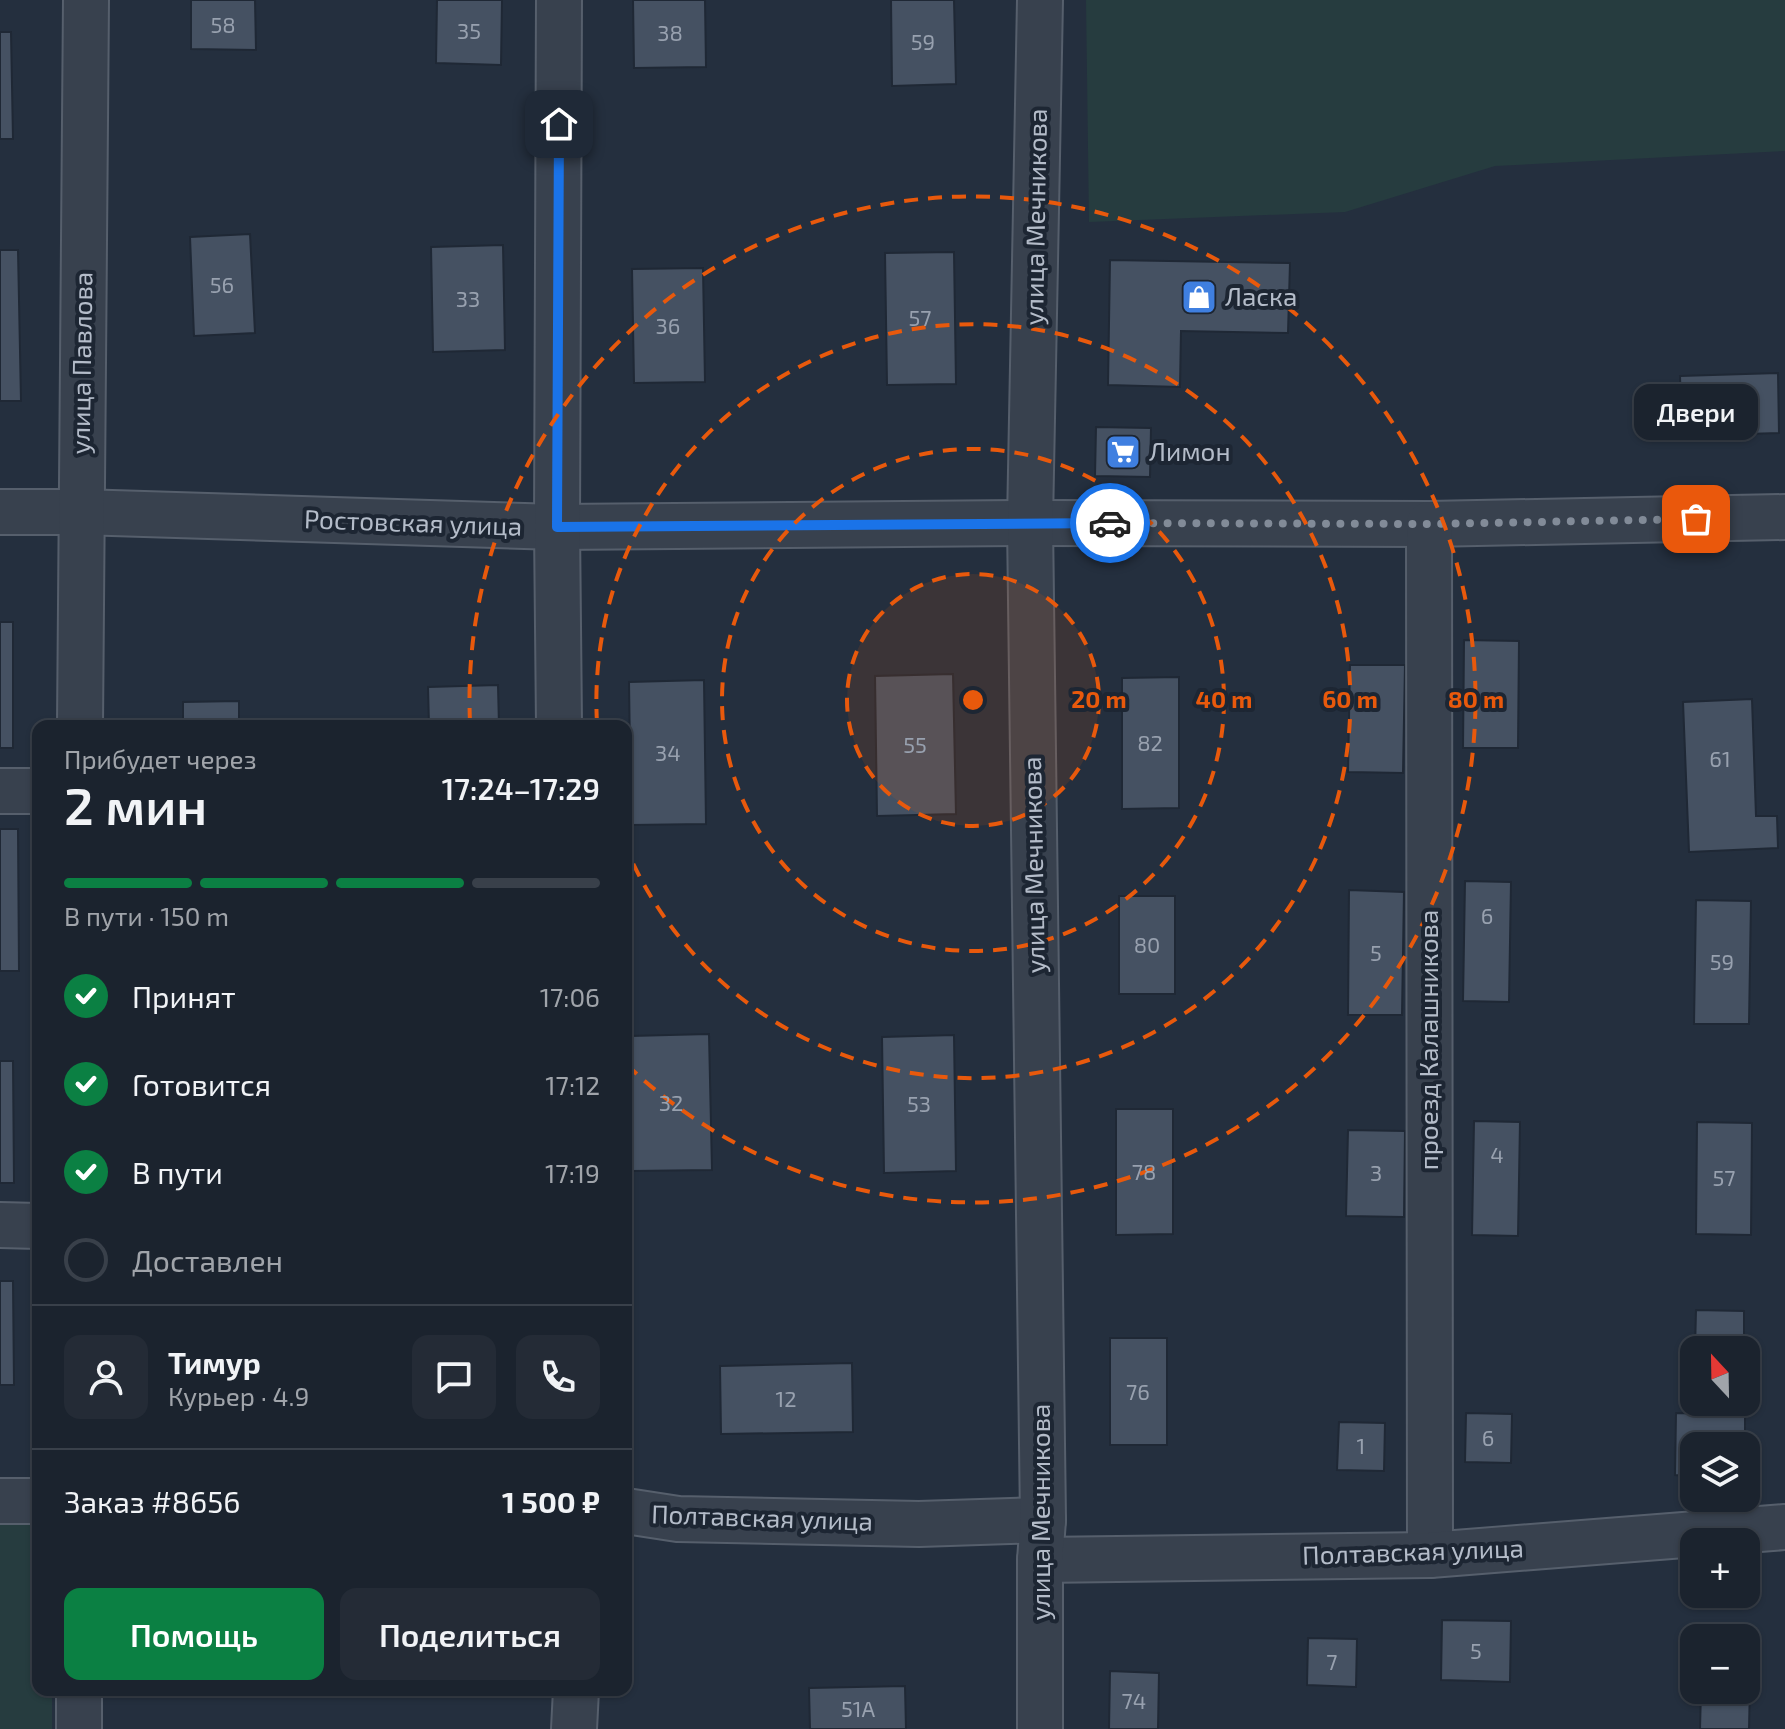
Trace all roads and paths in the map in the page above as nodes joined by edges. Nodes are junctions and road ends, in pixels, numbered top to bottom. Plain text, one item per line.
1 (86, 0) edge
2 (559, 0) edge
3 (1040, 0) edge
4 (0, 512) edge
5 (80, 512) junction
6 (1785, 517) edge
7 (1030, 523) junction
8 (1429, 524) junction
9 (557, 527) junction
10 (80, 720) edge
11 (559, 720) edge
12 (0, 791) edge
13 (32, 791) edge
14 (0, 1225) edge
15 (32, 1226) edge
16 (0, 1501) edge
17 (32, 1501) edge
18 (632, 1512) edge
19 (1785, 1527) edge
20 (1041, 1540) junction
21 (1430, 1555) junction
22 (79, 1696) edge
23 (576, 1696) edge
24 (79, 1729) edge
25 (574, 1729) edge
26 (1040, 1729) edge

1 - 5 street, улица Павлова
2 - 9 street
3 - 7 street, улица Мечникова
4 - 5 street, Ростовская улица
5 - 9 street, Ростовская улица
5 - 10 street, улица Павлова
6 - 8 street, Ростовская улица
7 - 8 street, Ростовская улица
7 - 9 street, Ростовская улица
7 - 20 street, улица Мечникова
8 - 21 street, проезд Калашникова
9 - 11 street
12 - 13 street
14 - 15 street
16 - 17 street
18 - 20 street, Полтавская улица
19 - 21 street, Полтавская улица
20 - 21 street, Полтавская улица
20 - 26 street, улица Мечникова
22 - 24 street
23 - 25 street

